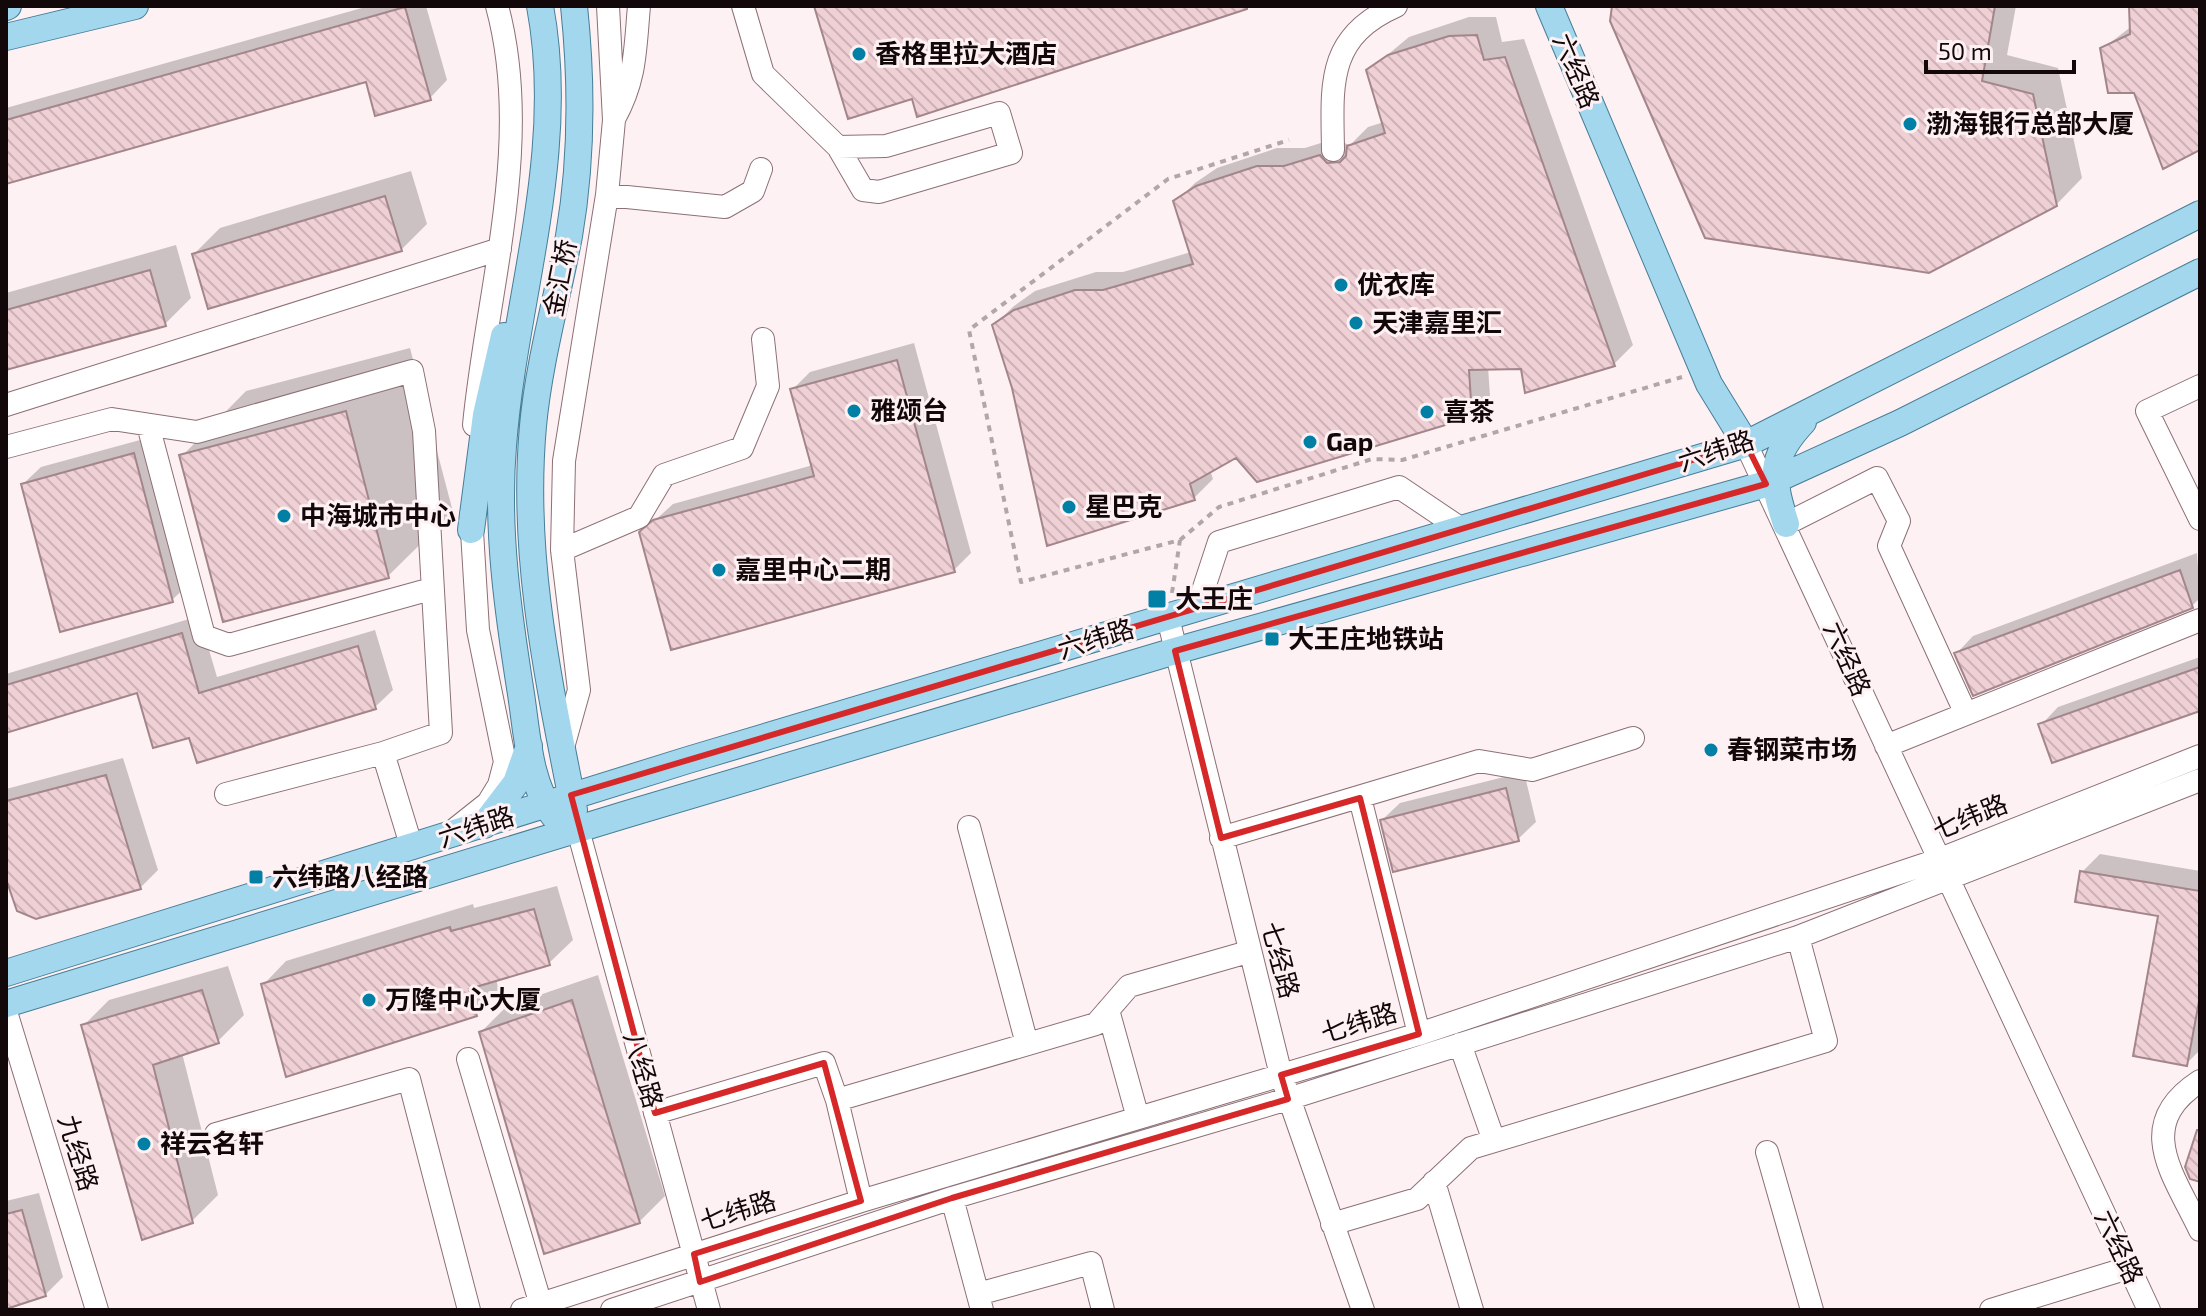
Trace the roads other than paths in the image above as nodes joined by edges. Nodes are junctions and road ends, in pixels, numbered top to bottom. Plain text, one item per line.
1 (135, 6) edge
2 (497, 6) edge
3 (540, 6) edge
4 (574, 6) edge
5 (608, 6) edge
6 (639, 6) edge
7 (743, 6) edge
8 (1396, 6) edge
9 (1549, 6) edge
10 (6, 37) edge
11 (614, 120) junction
12 (838, 147) junction
13 (1333, 150) dead end
14 (761, 169) dead end
15 (607, 195) junction
16 (2200, 214) edge
17 (500, 249) junction
18 (2200, 272) edge
19 (763, 339) dead end
20 (2200, 386) edge
21 (6, 405) edge
22 (1811, 413) junction
23 (148, 425) junction
24 (1746, 444) junction
25 (6, 447) edge
26 (1770, 482) junction
27 (490, 488) junction
28 (2200, 519) edge
29 (1786, 524) junction
30 (1460, 528) junction
31 (471, 530) junction
32 (531, 549) joint
33 (562, 550) junction
34 (431, 589) junction
35 (1197, 609) junction
36 (1168, 618) junction
37 (2200, 620) edge
38 (1175, 651) junction
39 (1966, 714) junction
40 (1633, 738) dead end
41 (529, 746) junction
42 (1886, 746) junction
43 (562, 752) junction
44 (383, 753) junction
45 (2200, 756) edge
46 (2200, 780) edge
47 (226, 794) dead end
48 (571, 795) junction
49 (1360, 798) junction
50 (545, 804) junction
51 (482, 827) junction
52 (969, 827) dead end
53 (578, 830) junction
54 (1221, 838) junction
55 (443, 839) junction
56 (412, 848) junction
57 (1945, 865) junction
58 (1798, 937) junction
59 (1248, 952) junction
60 (6, 973) edge
61 (6, 1004) edge
62 (1108, 1010) junction
63 (6, 1012) edge
64 (1419, 1034) junction
65 (1027, 1044) junction
66 (1460, 1044) junction
67 (468, 1059) dead end
68 (1281, 1075) junction
69 (2200, 1081) edge
70 (1288, 1099) junction
71 (837, 1100) junction
72 (655, 1113) junction
73 (1138, 1118) junction
74 (216, 1134) dead end
75 (1494, 1141) junction
76 (1767, 1152) dead end
77 (1434, 1182) junction
78 (952, 1198) junction
79 (861, 1201) junction
80 (1332, 1224) junction
81 (2200, 1230) edge
82 (694, 1254) junction
83 (2128, 1268) junction
84 (700, 1282) junction
85 (980, 1302) edge
86 (531, 1307) edge
87 (97, 1310) edge
88 (469, 1310) edge
89 (612, 1310) edge
90 (709, 1310) edge
91 (1103, 1310) edge
92 (1363, 1310) edge
93 (1472, 1310) edge
94 (1812, 1310) edge
95 (1991, 1310) edge
96 (2149, 1310) edge

1 - 10 main road
2 - 17 street
3 - 27 main road, 金汇桥
4 - 32 main road, 金汇桥
5 - 11 street
6 - 11 street
7 - 12 street
8 - 13 street
9 - 24 main road, 六经路
11 - 15 street
12 - 12 street
14 - 15 street
15 - 33 street
16 - 22 main road, 六纬路
17 - 21 street
17 - 31 street
18 - 26 main road, 六纬路
19 - 33 street
20 - 28 street
22 - 24 main road, 六纬路
22 - 26 main road
23 - 25 street
23 - 34 street
23 - 34 street
24 - 26 street, 六经路
24 - 30 main road, 六纬路
26 - 29 main road
26 - 38 main road, 六纬路
27 - 31 main road
27 - 41 main road
29 - 39 street
29 - 42 street, 六经路
30 - 35 main road, 六纬路
30 - 35 street
31 - 55 street
32 - 43 main road, 八经路
33 - 43 street
34 - 44 street
35 - 36 main road, 六纬路
36 - 38 street, 七经路
36 - 48 main road, 六纬路
37 - 39 street
38 - 53 main road, 六纬路
38 - 54 street, 七经路
39 - 42 street
40 - 49 street
41 - 50 main road
41 - 51 main road
42 - 57 street, 六经路
43 - 48 main road, 八经路
44 - 47 street
44 - 56 street
45 - 57 street, 七纬路
46 - 57 street, 七纬路
48 - 50 main road, 六纬路
48 - 53 main road, 八经路
49 - 54 street
49 - 64 street
50 - 51 main road, 六纬路
50 - 53 main road
51 - 55 main road, 六纬路
52 - 65 street
53 - 61 main road, 六纬路
53 - 72 street, 八经路
54 - 59 street, 七经路
55 - 56 main road, 六纬路
56 - 60 main road, 六纬路
57 - 58 street, 七纬路
57 - 64 street, 七纬路
57 - 83 street, 六经路
58 - 66 street, 七纬路
58 - 75 street
59 - 62 street
59 - 68 street, 七经路
62 - 65 street
62 - 73 street
63 - 87 street, 九经路
64 - 68 street, 七纬路
65 - 71 street
66 - 70 street, 七纬路
66 - 75 street
67 - 86 street
68 - 70 street, 七经路
68 - 73 street, 七纬路
69 - 81 street
70 - 78 street, 七纬路
70 - 80 street, 七经路
71 - 72 street
71 - 79 street
72 - 82 street, 八经路
73 - 79 street, 七纬路
74 - 88 street
75 - 77 street
76 - 94 street
77 - 80 street
77 - 93 street
78 - 84 street, 七纬路
78 - 85 street
79 - 82 street, 七纬路
80 - 92 street, 七经路
82 - 84 street, 八经路
82 - 86 street, 七纬路
83 - 95 street
83 - 96 street, 六经路
84 - 89 street, 七纬路
84 - 90 street, 八经路
85 - 91 street

